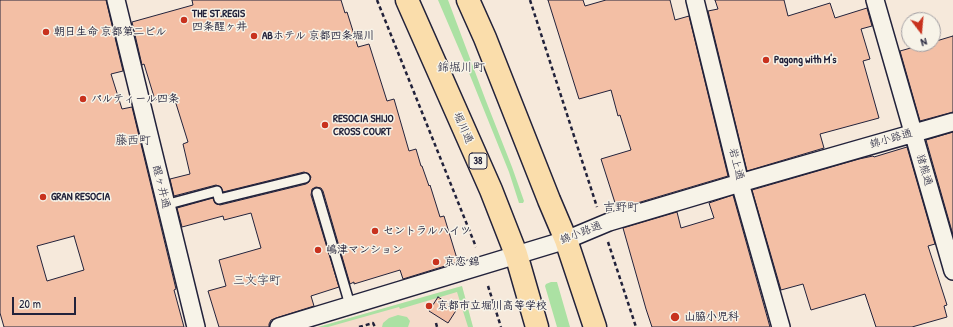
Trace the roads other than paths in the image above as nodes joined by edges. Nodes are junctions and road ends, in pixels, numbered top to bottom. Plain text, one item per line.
1 (116, 0) edge
2 (406, 0) edge
3 (468, 0) edge
4 (695, 0) edge
5 (874, 0) edge
6 (953, 122) edge
7 (913, 133) junction
8 (305, 178) dead end
9 (740, 183) junction
10 (317, 193) dead end
11 (165, 205) junction
12 (566, 240) junction
13 (516, 254) junction
14 (953, 271) edge
15 (350, 305) junction
16 (196, 327) edge
17 (279, 327) edge
18 (537, 327) edge
19 (595, 327) edge
20 (781, 327) edge

1 - 11 street, 醒ヶ井通
2 - 13 main road, 堀川通 / 38
3 - 12 main road
4 - 9 street, 岩上通
5 - 7 street, 猪熊通
6 - 7 street, 錦小路通
7 - 9 street, 錦小路通
7 - 14 street, 猪熊通
8 - 11 lane
9 - 12 street, 錦小路通
9 - 20 street, 岩上通
10 - 15 lane
11 - 16 street, 醒ヶ井通
12 - 13 street, 錦小路通
12 - 19 main road
13 - 15 street, 錦小路通
13 - 18 main road, 堀川通 / 38
15 - 17 street, 錦小路通

